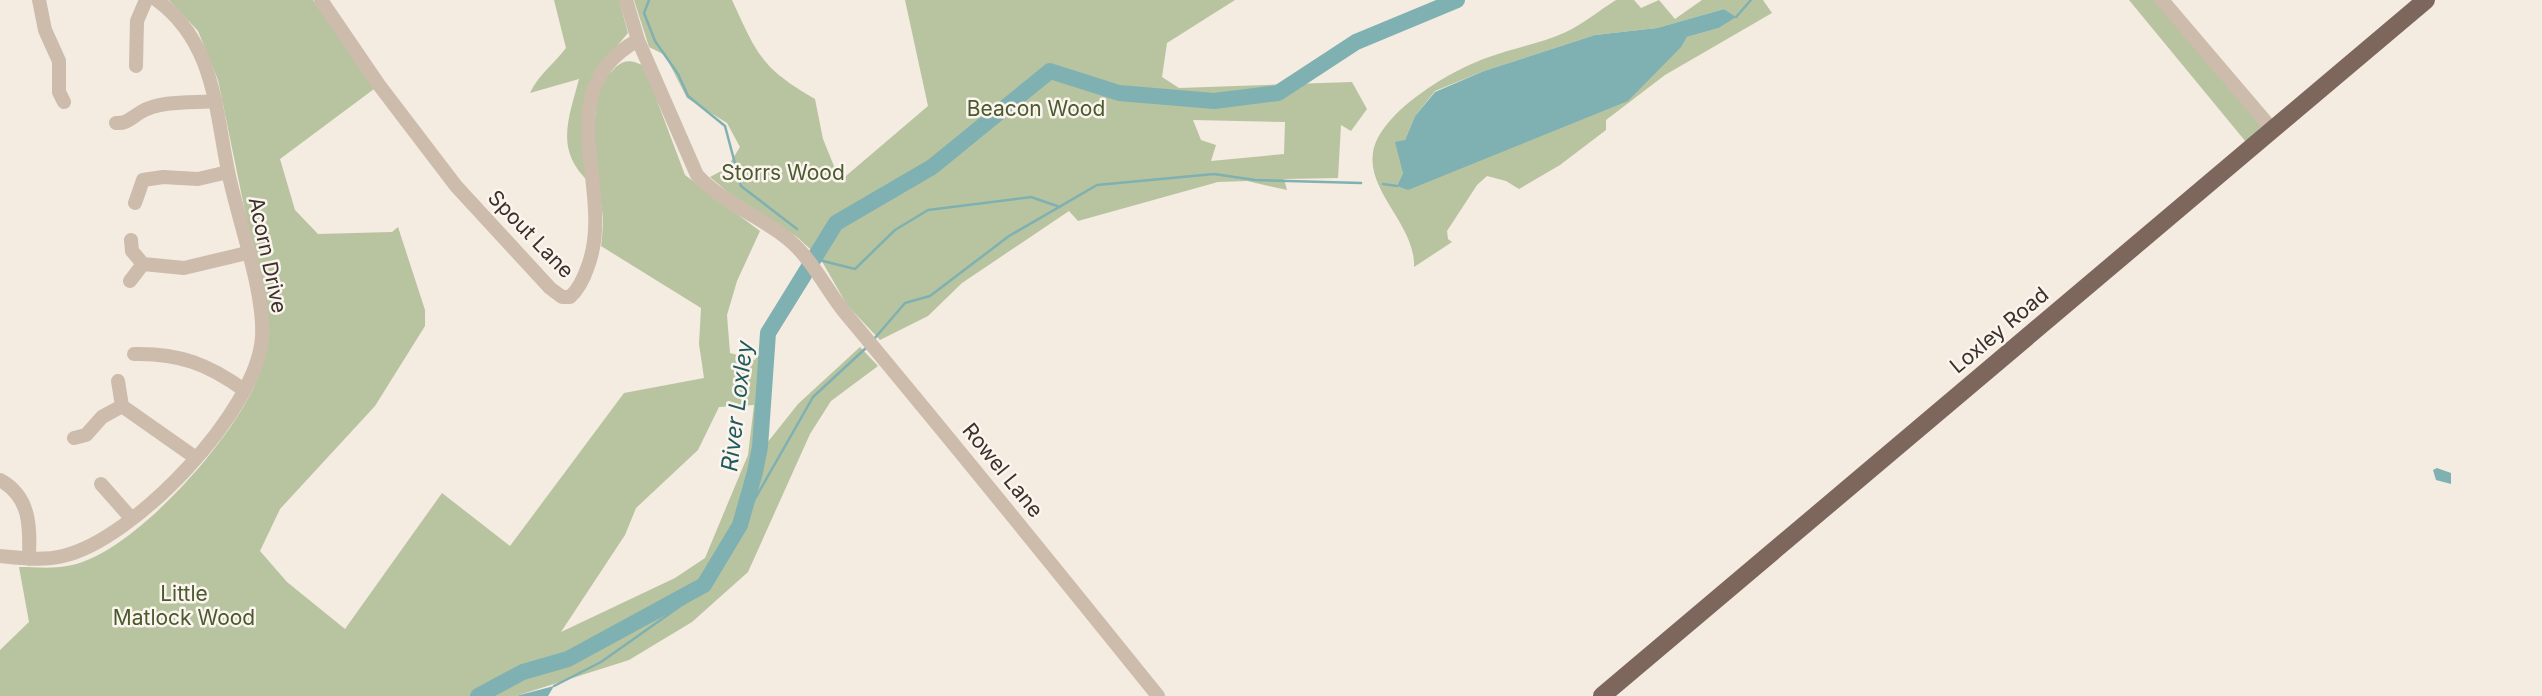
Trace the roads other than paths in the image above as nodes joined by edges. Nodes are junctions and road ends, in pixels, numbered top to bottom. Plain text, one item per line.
1 (39, 0) edge
2 (146, 0) edge
3 (157, 0) edge
4 (321, 0) edge
5 (626, 0) edge
6 (2162, 0) edge
7 (2426, 0) edge
8 (638, 40) junction
9 (136, 66) dead end
10 (216, 101) junction
11 (64, 102) dead end
12 (116, 123) dead end
13 (2272, 129) junction
14 (228, 172) junction
15 (135, 203) dead end
16 (131, 240) dead end
17 (247, 253) junction
18 (143, 264) junction
19 (130, 281) dead end
20 (134, 354) dead end
21 (118, 381) dead end
22 (244, 390) junction
23 (122, 406) junction
24 (74, 438) dead end
25 (196, 458) junction
26 (0, 480) edge
27 (101, 484) dead end
28 (131, 518) junction
29 (0, 556) edge
30 (29, 559) junction
31 (1158, 696) edge
32 (1602, 696) edge

1 - 11 street
2 - 9 street
3 - 10 street, Acorn Drive
4 - 8 street, Spout Lane
5 - 8 street
6 - 13 street
7 - 13 main road, Loxley Road
8 - 31 street, Rowel Lane
10 - 12 street
10 - 14 street, Acorn Drive
13 - 32 main road, Loxley Road
14 - 15 street
14 - 17 street, Acorn Drive
16 - 18 street
17 - 18 street
17 - 22 street, Acorn Drive
18 - 19 street
20 - 22 street
21 - 23 street
22 - 25 street, Acorn Drive
23 - 24 street
23 - 25 street
25 - 28 street, Acorn Drive
26 - 30 street
27 - 28 street
28 - 30 street, Acorn Drive
29 - 30 street, Acorn Drive

